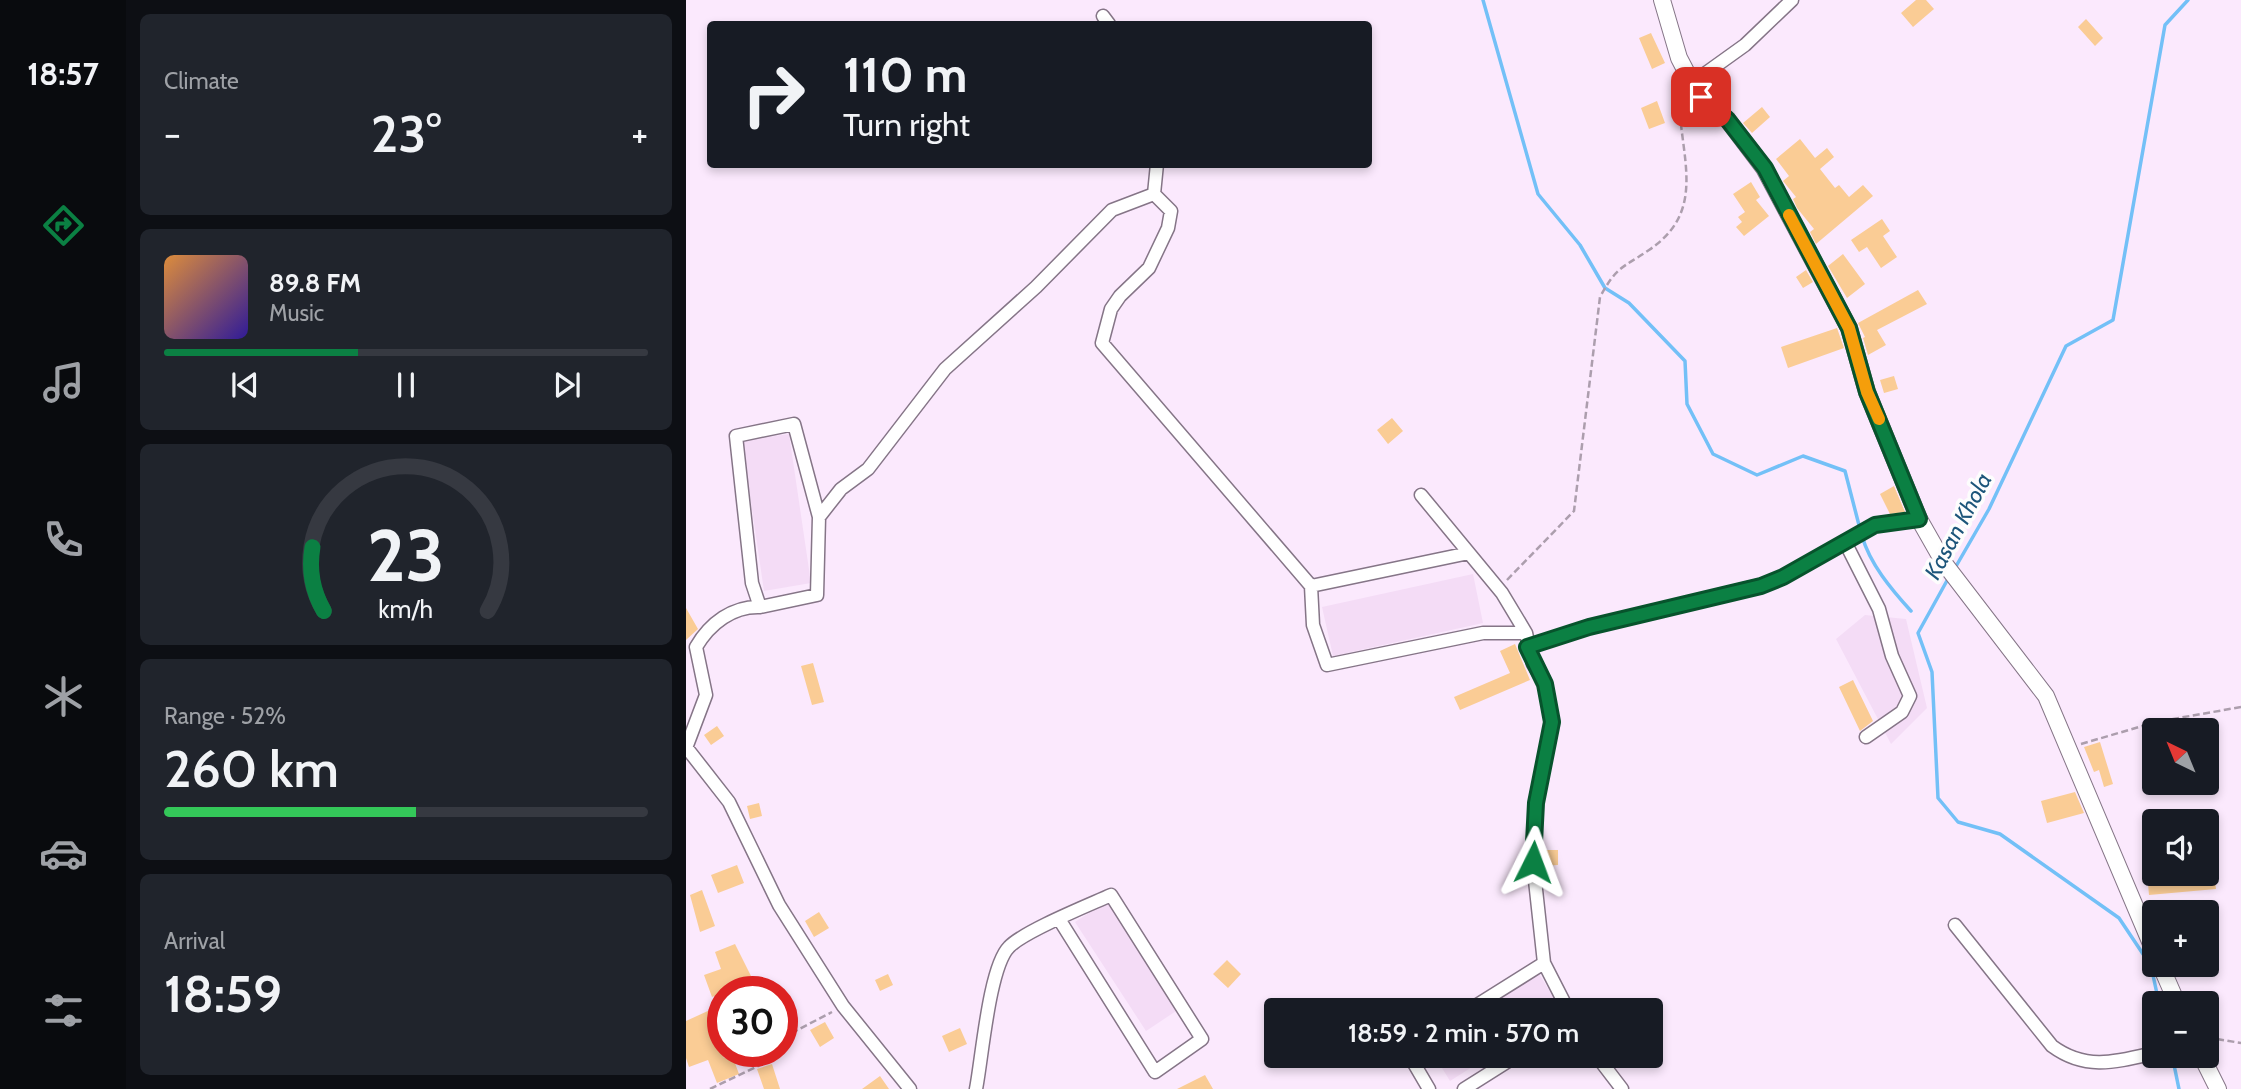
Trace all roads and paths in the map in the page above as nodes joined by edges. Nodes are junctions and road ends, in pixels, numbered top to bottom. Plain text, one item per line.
1 (1662, 0) edge
2 (1791, 0) edge
3 (1696, 90) junction
4 (1157, 168) edge
5 (1154, 194) junction
6 (1421, 495) dead end
7 (819, 517) junction
8 (1919, 519) junction
9 (1845, 542) junction
10 (1469, 553) junction
11 (1311, 586) junction
12 (1497, 588) junction
13 (760, 607) junction
14 (1526, 633) junction
15 (1527, 647) junction
16 (2241, 707) edge
17 (1866, 737) dead end
18 (686, 747) edge
19 (2067, 748) junction
20 (1059, 919) junction
21 (2142, 923) edge
22 (1955, 925) dead end
23 (1545, 963) junction
24 (1488, 998) edge
25 (1562, 998) edge
26 (844, 1006) junction
27 (798, 1030) edge
28 (2219, 1039) edge
29 (2241, 1044) edge
30 (2142, 1056) edge
31 (756, 1067) edge
32 (1417, 1068) edge
33 (1498, 1068) edge
34 (1606, 1068) edge
35 (2208, 1068) edge
36 (710, 1089) edge
37 (910, 1089) edge
38 (976, 1089) edge
39 (1429, 1089) edge
40 (1465, 1089) edge
41 (1622, 1089) edge
42 (2218, 1089) edge

1 - 3 main road
2 - 3 street
3 - 8 main road
3 - 12 path
4 - 5 street
5 - 7 street
5 - 11 street
6 - 10 street
7 - 13 street
7 - 13 street
8 - 9 street
8 - 19 main road
9 - 15 street
9 - 17 street
10 - 11 street
10 - 12 street
11 - 14 street
12 - 14 street
13 - 18 street
14 - 15 street
15 - 23 street
16 - 19 path
18 - 26 street
19 - 21 main road
20 - 20 street
20 - 38 street
22 - 30 street
23 - 24 street
23 - 25 street
26 - 27 path
26 - 37 street
28 - 29 path
31 - 36 path
32 - 39 street
33 - 40 street
34 - 41 street
35 - 42 main road

